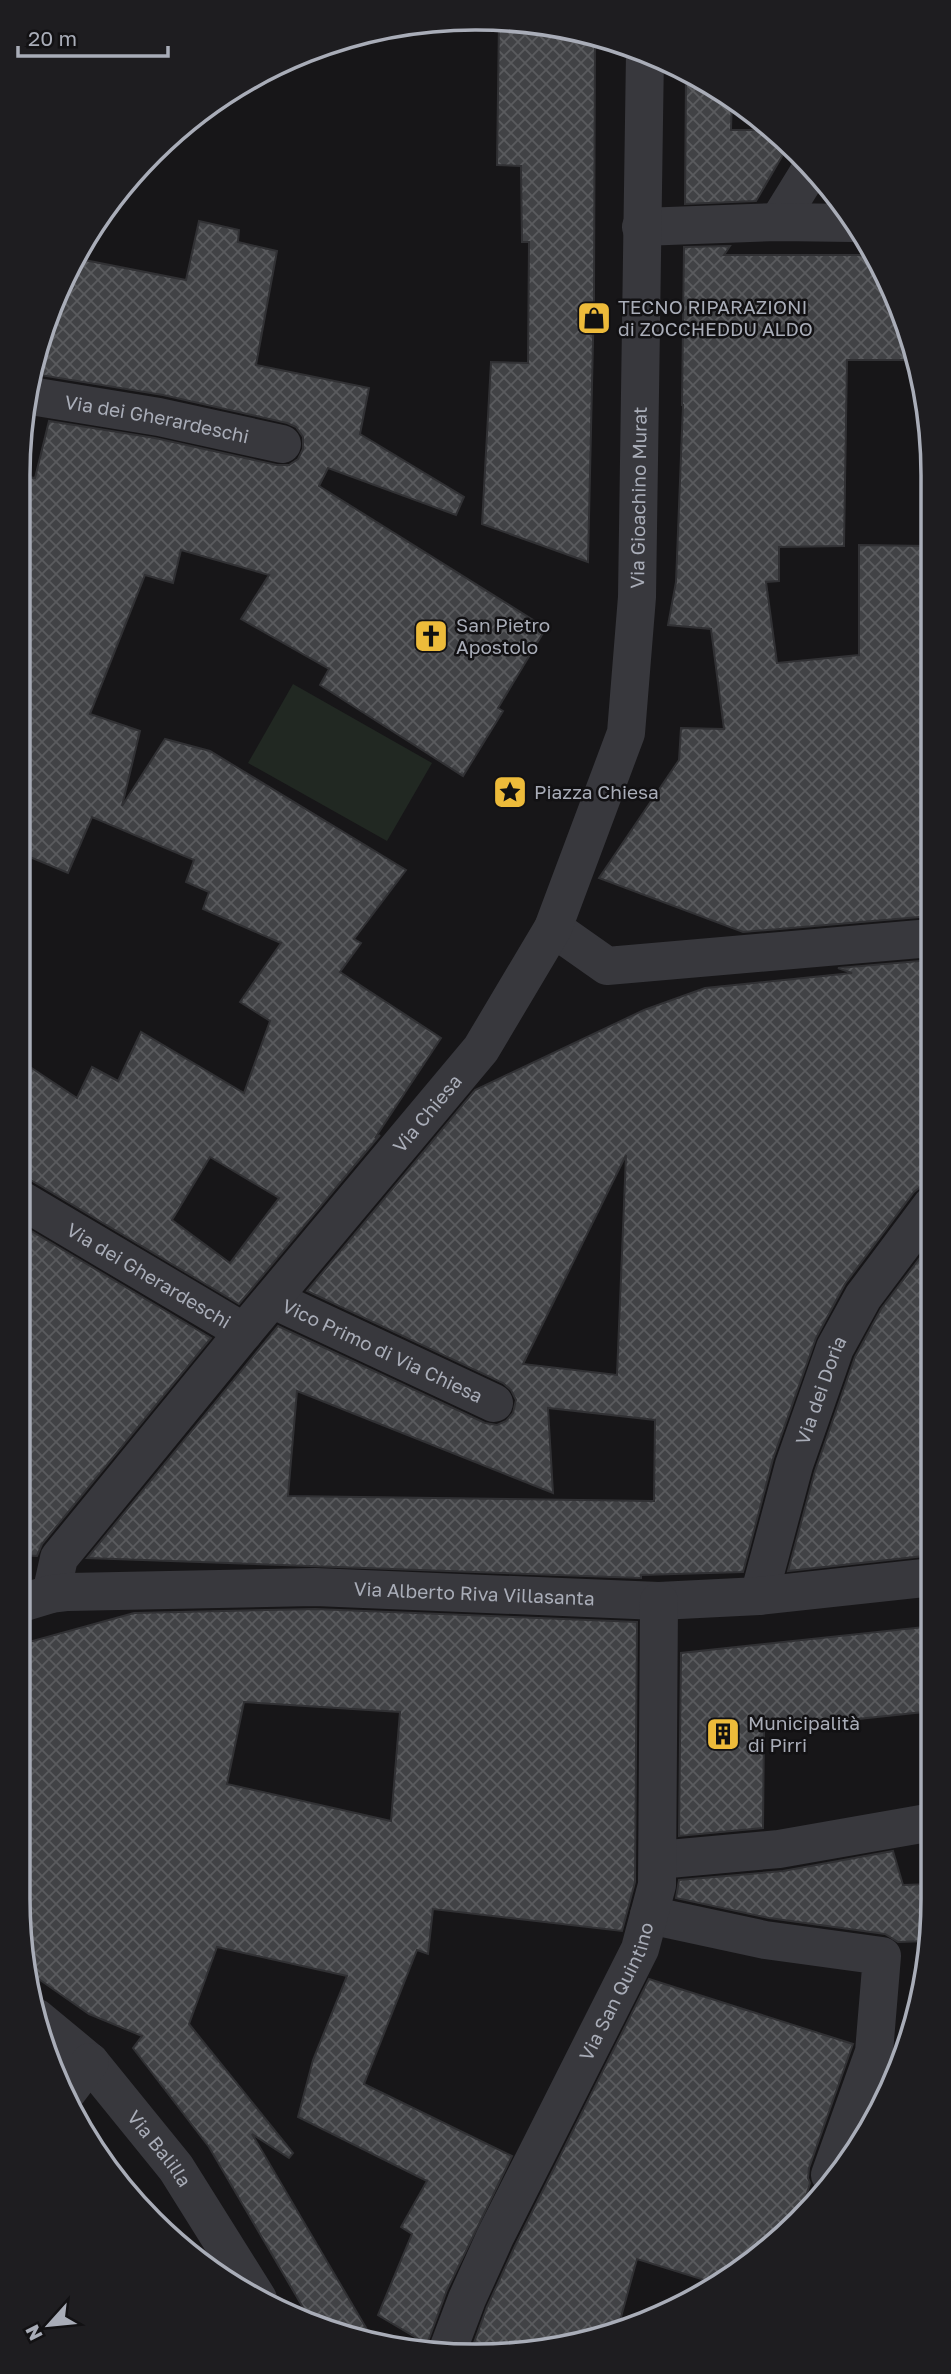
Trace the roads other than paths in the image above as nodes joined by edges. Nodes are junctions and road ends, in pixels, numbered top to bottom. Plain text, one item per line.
1 (645, 63) edge
2 (807, 177) edge
3 (778, 222) junction
4 (842, 223) edge
5 (641, 227) junction
6 (37, 397) edge
7 (282, 444) dead end
8 (553, 928) junction
9 (921, 939) edge
10 (30, 1205) edge
11 (921, 1220) edge
12 (272, 1299) junction
13 (244, 1332) junction
14 (494, 1403) dead end
15 (921, 1578) edge
16 (759, 1597) junction
17 (34, 1599) edge
18 (659, 1601) junction
19 (921, 1824) edge
20 (658, 1860) junction
21 (649, 1915) junction
22 (52, 2039) edge
23 (79, 2076) edge
24 (835, 2162) edge
25 (247, 2281) edge
26 (450, 2343) edge

1 - 5 street, Via Gioachino Murat
2 - 3 street
3 - 4 street
3 - 5 street
5 - 8 street, Via Gioachino Murat
6 - 7 street, Via dei Gherardeschi
8 - 9 street
8 - 12 street, Via Chiesa
10 - 13 street, Via dei Gherardeschi
11 - 16 street, Via dei Doria
12 - 13 street, Via Chiesa
12 - 14 street, Vico Primo di Via Chiesa
13 - 17 street, Via Chiesa
15 - 16 street, Via Alberto Riva Villasanta
16 - 18 street, Via Alberto Riva Villasanta
17 - 18 street, Via Alberto Riva Villasanta
18 - 20 street, Via San Quintino
19 - 20 street
20 - 21 street, Via San Quintino
21 - 24 street
21 - 26 street, Via San Quintino
22 - 23 street, Via Balilla
23 - 25 street, Via Balilla

